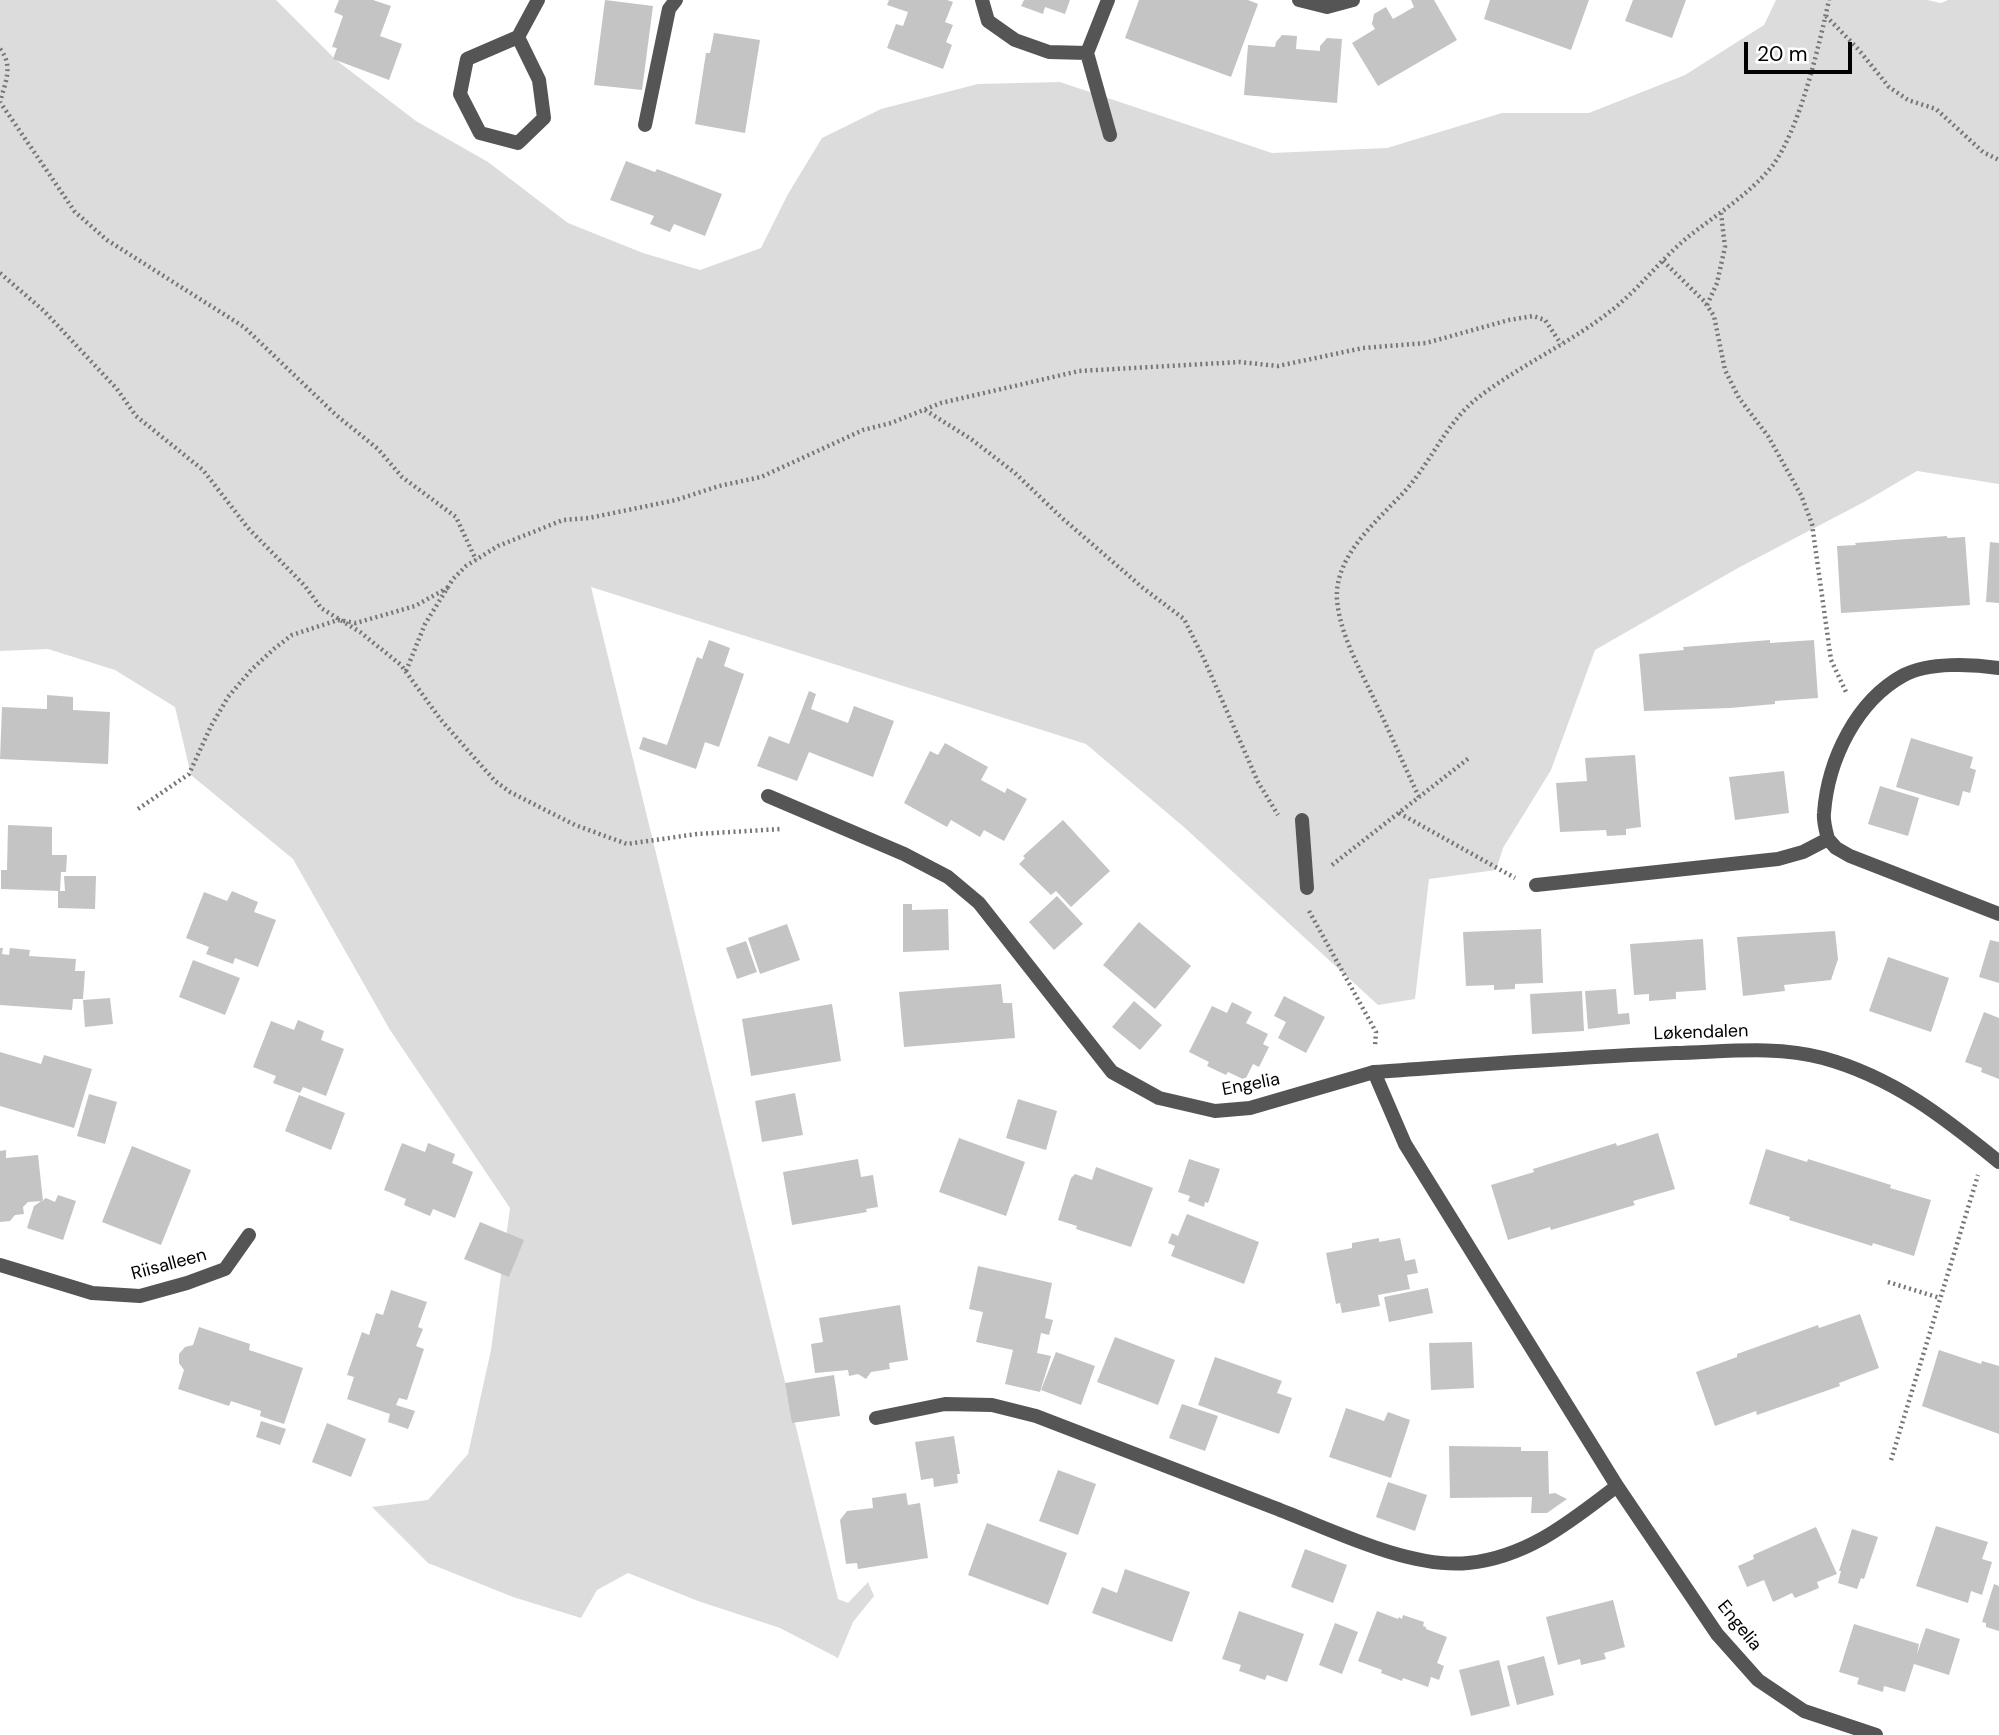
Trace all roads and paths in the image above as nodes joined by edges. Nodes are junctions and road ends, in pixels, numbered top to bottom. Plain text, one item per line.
1 (538, 0) edge
2 (676, 0) edge
3 (982, 0) edge
4 (1108, 0) edge
5 (1299, 0) edge
6 (1353, 0) edge
7 (1829, 0) edge
8 (1825, 16) junction
9 (517, 37) junction
10 (0, 49) edge
11 (1087, 53) junction
12 (645, 125) dead end
13 (1110, 135) dead end
14 (1999, 160) edge
15 (1721, 213) junction
16 (1663, 261) junction
17 (0, 274) edge
18 (1707, 306) junction
19 (1561, 344) junction
20 (925, 410) junction
21 (476, 560) junction
22 (449, 587) junction
23 (338, 620) junction
24 (1999, 668) edge
25 (406, 671) junction
26 (1863, 710) junction
27 (1469, 758) dead end
28 (768, 796) dead end
29 (1419, 797) junction
30 (138, 809) dead end
31 (1399, 813) junction
32 (818, 817) junction
33 (1302, 827) joint
34 (1828, 839) junction
35 (1536, 885) joint
36 (1307, 888) junction
37 (1999, 914) edge
38 (1374, 1072) junction
39 (1985, 1151) junction
40 (1999, 1162) edge
41 (249, 1235) dead end
42 (0, 1265) edge
43 (1888, 1282) dead end
44 (1940, 1298) junction
45 (876, 1418) dead end
46 (1891, 1460) dead end
47 (1617, 1486) junction
48 (1876, 1735) edge

1 - 9 street
2 - 12 street
3 - 11 street
4 - 11 street
5 - 6 street
7 - 8 path
8 - 14 path
8 - 15 path
9 - 9 street
10 - 21 path
11 - 13 street
15 - 16 path
15 - 18 path
16 - 18 path
16 - 19 path
17 - 23 path
18 - 26 path
19 - 20 path
19 - 29 path
20 - 21 path
20 - 33 path
21 - 22 path
22 - 23 path
22 - 25 path
23 - 25 path
23 - 30 path
24 - 26 street
25 - 32 path
26 - 34 street
27 - 29 path
28 - 32 street, Engelia
29 - 31 path
31 - 35 path
31 - 36 path
32 - 38 street, Engelia
33 - 36 street
34 - 35 street
34 - 37 street
36 - 38 path
38 - 39 street, Løkendalen
38 - 47 street, Engelia
39 - 40 street, Løkendalen
39 - 44 path
41 - 42 street, Riisalleen
43 - 44 path
44 - 46 path
45 - 47 street
47 - 48 street, Engelia

